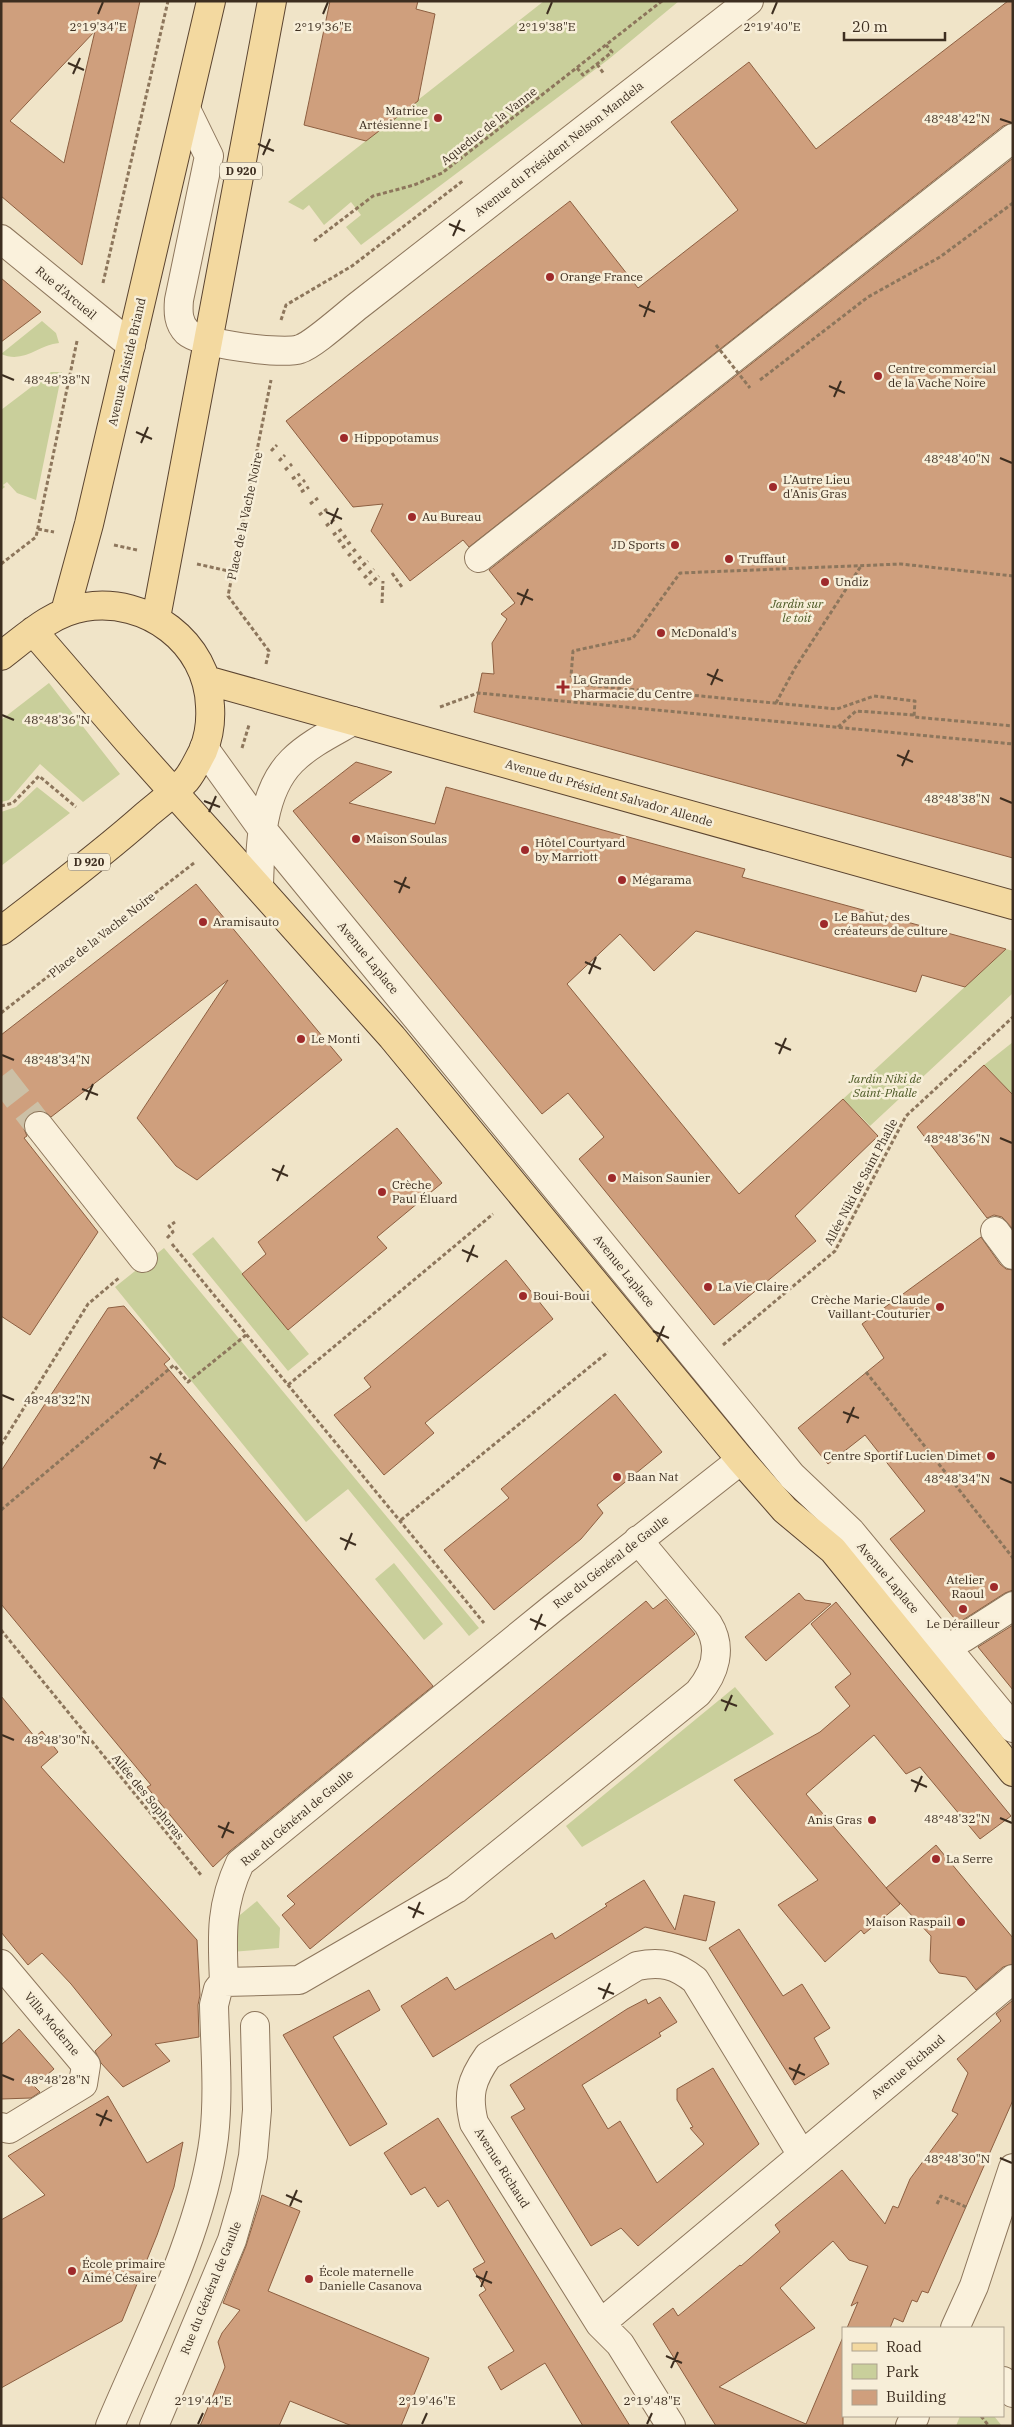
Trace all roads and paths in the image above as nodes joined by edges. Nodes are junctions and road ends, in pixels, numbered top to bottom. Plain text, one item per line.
1 (211, 1) edge
2 (272, 1) edge
3 (662, 1) edge
4 (749, 1) edge
5 (606, 45) junction
6 (577, 68) junction
7 (187, 112) junction
8 (1013, 138) edge
9 (1013, 203) edge
10 (1, 239) edge
11 (314, 241) dead end
12 (352, 266) dead end
13 (281, 320) dead end
14 (77, 337) dead end
15 (207, 340) junction
16 (131, 345) junction
17 (716, 345) dead end
18 (276, 352) junction
19 (750, 388) junction
20 (742, 394) dead end
21 (277, 446) dead end
22 (271, 451) dead end
23 (285, 455) dead end
24 (278, 461) dead end
25 (292, 464) dead end
26 (285, 470) dead end
27 (300, 474) dead end
28 (292, 480) dead end
29 (305, 480) dead end
30 (298, 486) dead end
31 (309, 487) dead end
32 (302, 492) dead end
33 (318, 498) dead end
34 (310, 504) dead end
35 (327, 509) dead end
36 (318, 515) dead end
37 (335, 519) dead end
38 (326, 526) dead end
39 (38, 529) junction
40 (342, 529) dead end
41 (55, 532) dead end
42 (333, 535) dead end
43 (347, 535) dead end
44 (352, 541) dead end
45 (338, 542) dead end
46 (115, 545) dead end
47 (342, 548) dead end
48 (358, 548) dead end
49 (139, 551) dead end
50 (363, 555) dead end
51 (348, 556) dead end
52 (479, 558) dead end
53 (368, 561) dead end
54 (353, 563) dead end
55 (1, 564) edge
56 (199, 564) dead end
57 (862, 565) junction
58 (374, 569) dead end
59 (358, 570) dead end
60 (233, 572) junction
61 (392, 573) dead end
62 (379, 576) dead end
63 (1013, 576) edge
64 (364, 578) dead end
65 (384, 581) dead end
66 (369, 585) dead end
67 (402, 587) dead end
68 (382, 602) dead end
69 (65, 612) junction
70 (156, 618) junction
71 (33, 631) junction
72 (1, 656) edge
73 (264, 668) dead end
74 (206, 680) junction
75 (776, 703) junction
76 (440, 707) dead end
77 (914, 714) junction
78 (353, 721) junction
79 (1013, 726) edge
80 (838, 728) junction
81 (1013, 744) edge
82 (204, 748) junction
83 (174, 791) junction
84 (1, 806) edge
85 (76, 808) dead end
86 (263, 830) junction
87 (195, 862) dead end
88 (259, 886) junction
89 (1013, 906) edge
90 (1, 931) edge
91 (1, 1013) edge
92 (1013, 1017) edge
93 (39, 1126) tunnel mouth
94 (493, 1214) dead end
95 (175, 1222) dead end
96 (995, 1231) dead end
97 (167, 1238) junction
98 (1013, 1254) edge
99 (143, 1258) junction
100 (246, 1336) junction
101 (718, 1349) dead end
102 (608, 1352) dead end
103 (866, 1372) dead end
104 (288, 1385) junction
105 (1, 1445) edge
106 (742, 1460) junction
107 (1, 1510) edge
108 (401, 1520) junction
109 (638, 1540) junction
110 (1013, 1558) edge
111 (1013, 1606) edge
112 (1, 1630) edge
113 (963, 1638) dead end
114 (504, 1648) junction
115 (1013, 1728) edge
116 (1013, 1772) edge
117 (225, 1905) junction
118 (1, 1964) edge
119 (1013, 1980) edge
120 (224, 1982) junction
121 (255, 2026) dead end
122 (1, 2127) edge
123 (802, 2155) junction
124 (1013, 2168) edge
125 (937, 2204) dead end
126 (966, 2207) dead end
127 (600, 2324) junction
128 (955, 2327) edge
129 (1004, 2382) edge
130 (1013, 2393) edge
131 (110, 2426) edge
132 (154, 2426) edge
133 (671, 2426) edge

1 - 7 main road, Avenue Aristide Briand
2 - 15 main road, D 920
3 - 5 path, Aqueduc de la Vanne
4 - 18 street, Avenue du Président Nelson Mandela
5 - 6 path, Aqueduc de la Vanne
5 - 6 path
6 - 11 path, Aqueduc de la Vanne
7 - 15 street
7 - 16 main road, Avenue Aristide Briand
8 - 52 street
9 - 19 path
10 - 16 street, Rue d'Arcueil
12 - 13 path
14 - 39 path
15 - 18 street, Avenue du Président Nelson Mandela
15 - 70 main road, D 920
16 - 69 main road, Avenue Aristide Briand
17 - 19 path, bridge
18 - 60 path, Place de la Vache Noire
19 - 20 path
21 - 22 path
23 - 24 path
25 - 26 path
27 - 28 path
29 - 30 path
31 - 32 path
33 - 34 path
35 - 36 path
37 - 38 path
39 - 41 path
39 - 55 path
40 - 42 path
43 - 45 path
44 - 47 path
46 - 49 path
48 - 51 path
50 - 54 path
53 - 59 path
56 - 60 path
57 - 63 path
57 - 75 path
57 - 75 path
58 - 64 path
60 - 73 path, Place de la Vache Noire
61 - 67 path
62 - 66 path
65 - 68 path
69 - 70 main road, D 920
69 - 71 main road, D 920
70 - 74 main road, D 920
71 - 72 main road, D 920
71 - 83 main road
74 - 78 main road, Avenue du Président Salvador Allende
74 - 82 main road, D 920
75 - 77 path
76 - 80 path
77 - 79 path
77 - 80 path
78 - 86 street
78 - 89 main road, Avenue du Président Salvador Allende
80 - 81 path
82 - 83 main road, D 920
82 - 86 street, Avenue Laplace
83 - 88 main road, Avenue Laplace
83 - 90 main road, D 920
84 - 85 path
86 - 88 street
86 - 115 street, Avenue Laplace
87 - 91 path, Place de la Vache Noire
88 - 106 main road, Avenue Laplace
92 - 101 path, Allée Niki de Saint Phalle
93 - 99 street
94 - 104 path
95 - 97 path
96 - 98 street
97 - 99 path
97 - 100 path
99 - 105 path
100 - 104 path
100 - 107 path
102 - 108 path
103 - 110 path
104 - 108 path
106 - 109 street, Rue du Général de Gaulle
106 - 116 main road, Avenue Laplace
108 - 114 path
109 - 114 street, Rue du Général de Gaulle
109 - 120 street
111 - 113 street
112 - 117 path, Allée des Sophoras
114 - 117 street, Rue du Général de Gaulle
117 - 120 street, Rue du Général de Gaulle
118 - 122 street, Villa Moderne
119 - 123 street, Avenue Richaud
120 - 131 street, Rue du Général de Gaulle
121 - 132 street, Rue du Général de Gaulle
123 - 127 street, Avenue Richaud
123 - 127 street, Avenue Richaud
124 - 128 street
125 - 126 path
127 - 133 street
129 - 130 street

